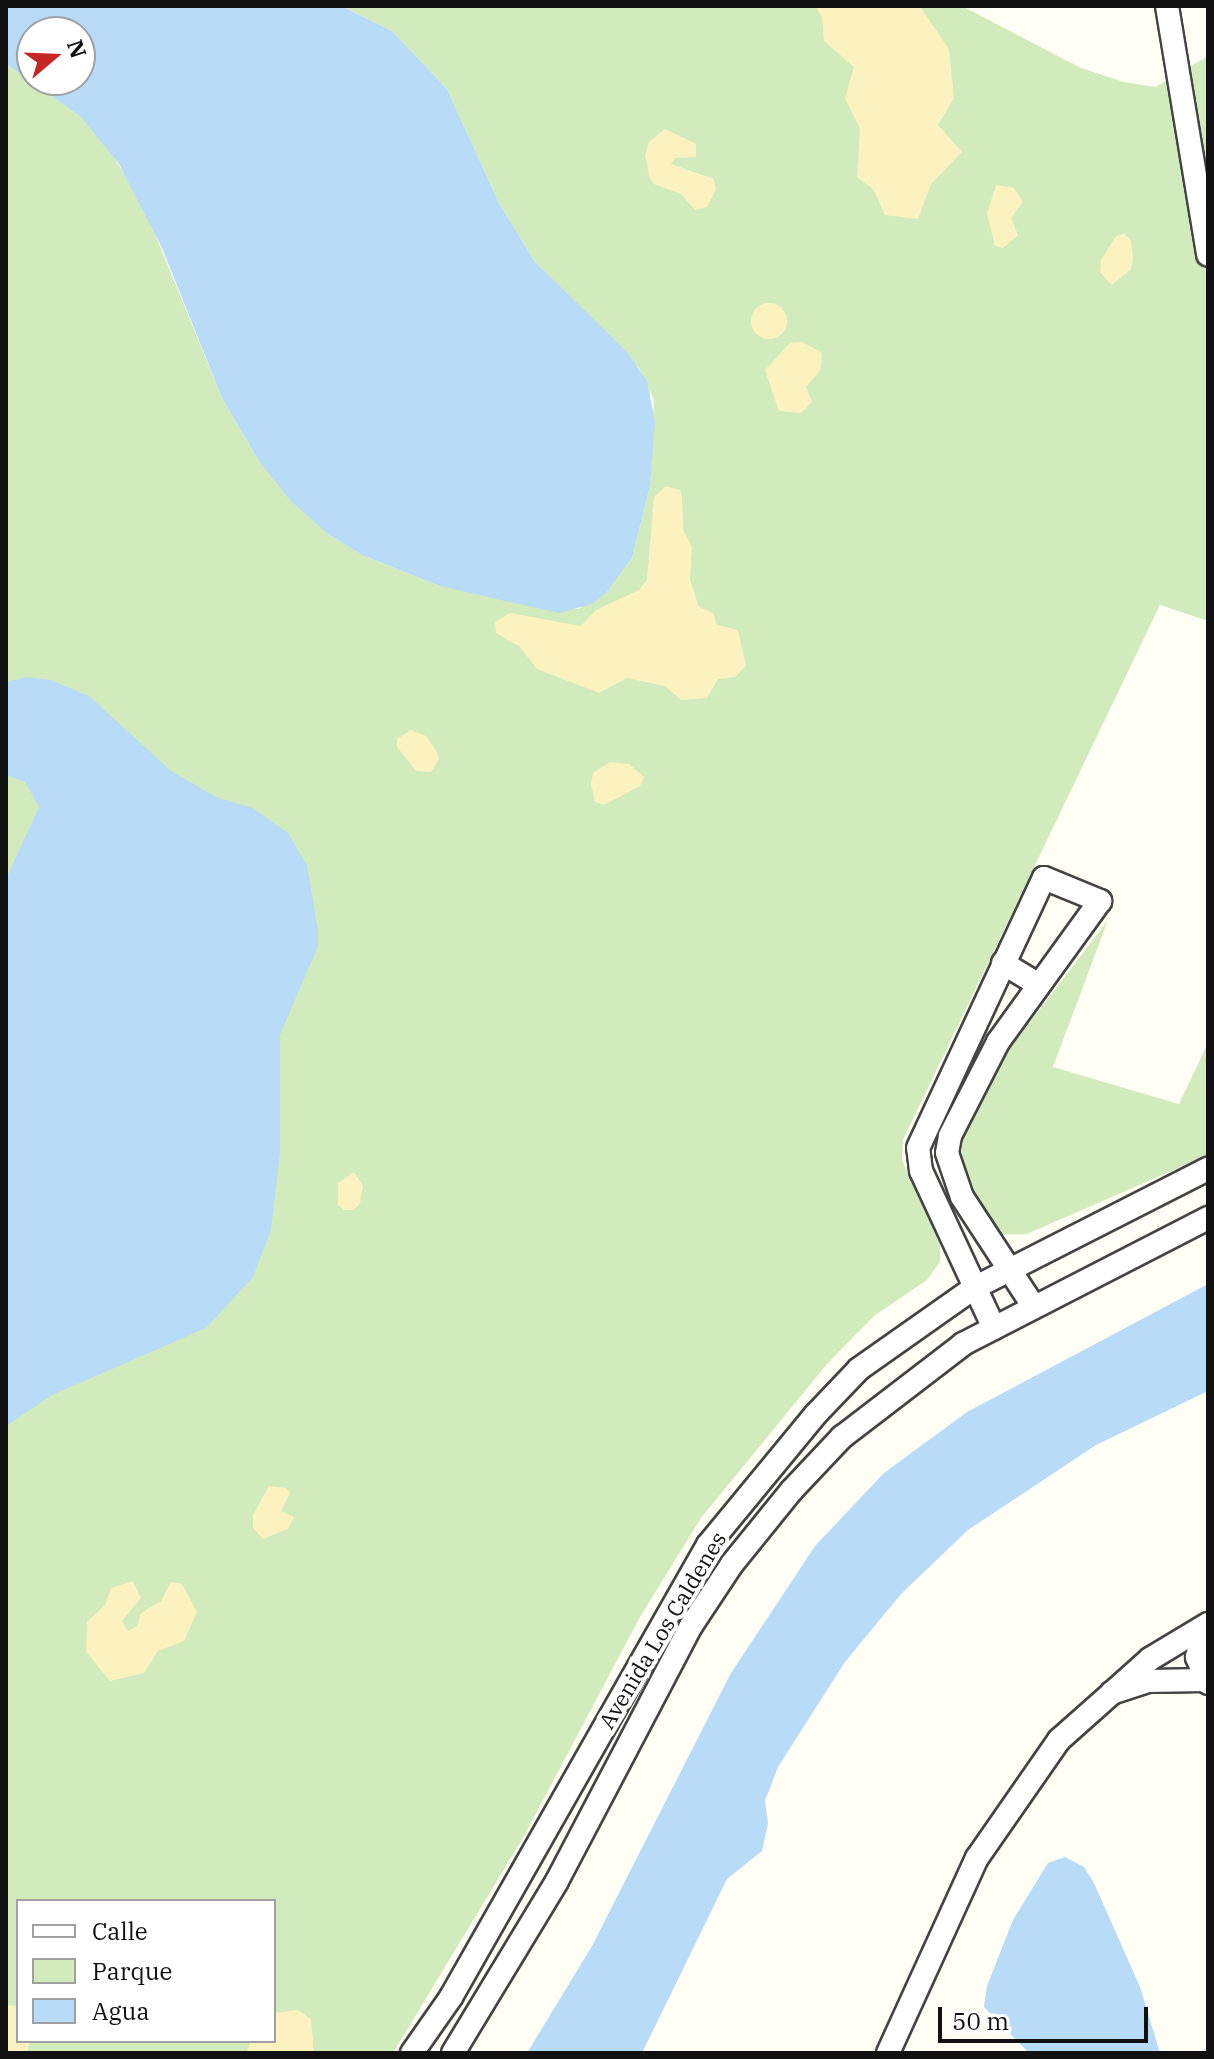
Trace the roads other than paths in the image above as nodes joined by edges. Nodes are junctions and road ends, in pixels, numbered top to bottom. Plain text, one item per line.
1 (1167, 6) edge
2 (1208, 255) edge
3 (1003, 963) junction
4 (1039, 985) junction
5 (1208, 1169) edge
6 (1208, 1218) edge
7 (1011, 1269) junction
8 (974, 1288) junction
9 (1034, 1307) junction
10 (994, 1328) junction
11 (1208, 1625) edge
12 (1207, 1682) edge
13 (1112, 1693) junction
14 (412, 2053) edge
15 (453, 2053) edge
16 (888, 2053) edge

1 - 2 street
3 - 4 street
3 - 4 street
3 - 8 street
4 - 7 street
5 - 7 street, Avenida Los Caldenes
6 - 9 street, Avenida Los Caldenes
7 - 8 street, Avenida Los Caldenes
7 - 9 street
8 - 10 street
8 - 14 street, Avenida Los Caldenes
9 - 10 street, Avenida Los Caldenes
10 - 15 street, Avenida Los Caldenes
11 - 12 street
11 - 13 street
12 - 13 street
13 - 16 street

